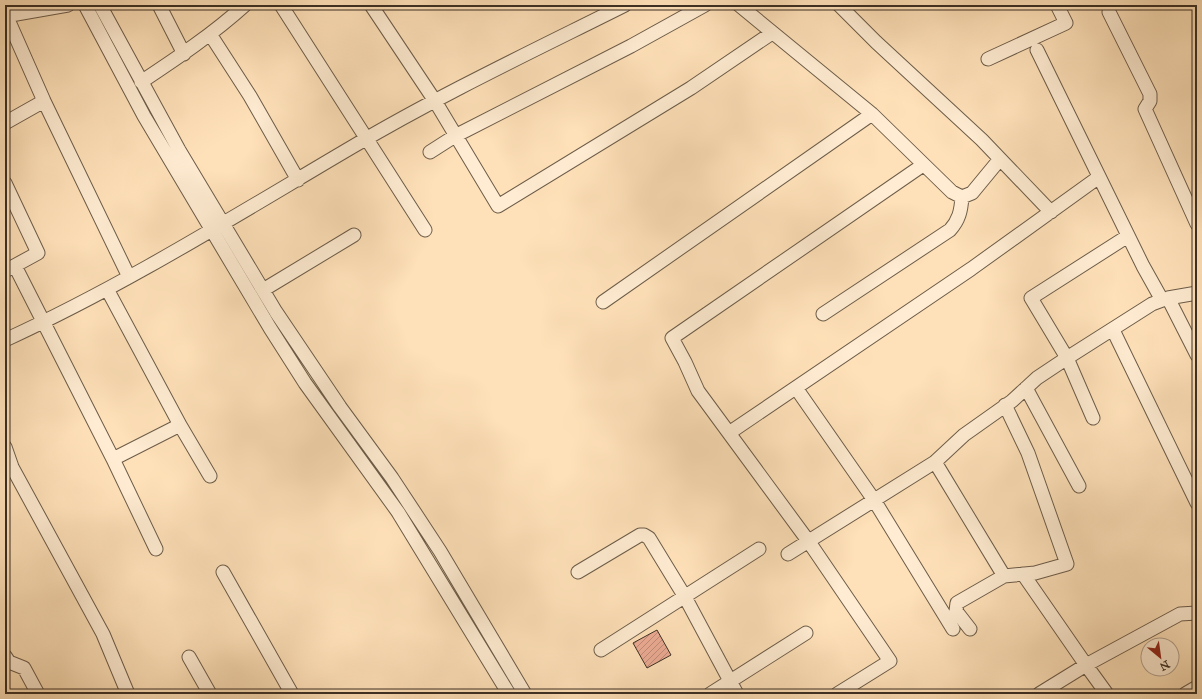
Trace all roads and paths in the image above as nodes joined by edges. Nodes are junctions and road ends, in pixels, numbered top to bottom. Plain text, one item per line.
1 (68, 5) edge
2 (85, 5) edge
3 (100, 5) edge
4 (159, 5) edge
5 (245, 5) edge
6 (281, 5) edge
7 (371, 5) edge
8 (625, 5) edge
9 (739, 5) edge
10 (839, 5) edge
11 (1057, 5) edge
12 (702, 6) edge
13 (1109, 12) dead end
14 (6, 15) edge
15 (772, 33) junction
16 (210, 34) junction
17 (1037, 50) dead end
18 (184, 54) junction
19 (988, 59) dead end
20 (141, 82) junction
21 (44, 101) junction
22 (435, 101) junction
23 (872, 114) junction
24 (5, 123) edge
25 (455, 136) junction
26 (367, 138) junction
27 (430, 152) dead end
28 (1000, 159) junction
29 (923, 165) junction
30 (1099, 177) junction
31 (298, 180) junction
32 (5, 183) edge
33 (962, 197) junction
34 (1051, 212) junction
35 (223, 224) junction
36 (1197, 224) edge
37 (425, 230) dead end
38 (212, 231) junction
39 (354, 235) dead end
40 (1128, 236) junction
41 (10, 269) edge
42 (129, 277) junction
43 (107, 289) junction
44 (263, 290) junction
45 (1197, 292) edge
46 (1165, 299) junction
47 (604, 302) dead end
48 (823, 314) dead end
49 (43, 322) junction
50 (1113, 330) junction
51 (5, 340) edge
52 (1197, 355) edge
53 (1067, 358) junction
54 (796, 388) junction
55 (1026, 388) junction
56 (1005, 405) junction
57 (1093, 418) dead end
58 (180, 425) junction
59 (729, 433) junction
60 (5, 447) edge
61 (113, 459) junction
62 (935, 462) junction
63 (210, 476) dead end
64 (1079, 486) dead end
65 (874, 500) junction
66 (1197, 503) edge
67 (430, 536) junction
68 (809, 542) junction
69 (418, 544) junction
70 (156, 549) dead end
71 (759, 549) dead end
72 (788, 554) dead end
73 (223, 572) dead end
74 (578, 572) dead end
75 (1023, 574) junction
76 (1004, 576) junction
77 (685, 597) junction
78 (1197, 613) edge
79 (953, 629) dead end
80 (970, 629) dead end
81 (806, 633) dead end
82 (601, 650) dead end
83 (5, 656) edge
84 (189, 657) dead end
85 (1086, 665) junction
86 (1197, 687) edge
87 (733, 688) edge
88 (38, 694) edge
89 (128, 694) edge
90 (210, 694) edge
91 (292, 694) edge
92 (509, 694) edge
93 (525, 694) edge
94 (710, 694) edge
95 (837, 694) edge
96 (1039, 694) edge
97 (1106, 694) edge
98 (1185, 694) edge

1 - 14 street
2 - 38 street
3 - 20 street
4 - 18 street
5 - 16 street
6 - 26 street
7 - 22 street
8 - 22 street
9 - 15 street
10 - 28 street
11 - 19 street
12 - 25 street
13 - 36 street
14 - 21 street
15 - 23 street
15 - 25 street
16 - 18 street
16 - 31 street
17 - 30 street
18 - 20 street
20 - 35 street
21 - 24 street
21 - 42 street
22 - 25 street
22 - 26 street
23 - 29 street
23 - 47 street
25 - 27 street
26 - 31 street
26 - 37 street
28 - 33 street
28 - 34 street
29 - 33 street
29 - 59 street
30 - 34 street
30 - 40 street
31 - 35 street
32 - 41 street
33 - 48 street
34 - 54 street
35 - 38 street
35 - 44 street
38 - 42 street
38 - 69 street
39 - 44 street
40 - 46 street
40 - 53 street
41 - 49 street
42 - 43 street
43 - 49 street
43 - 58 street
44 - 67 street
45 - 46 street
46 - 50 street
46 - 52 street
49 - 51 street
49 - 61 street
50 - 53 street
50 - 66 street
53 - 55 street
53 - 57 street
54 - 59 street
54 - 65 street
55 - 56 street
55 - 64 street
56 - 62 street
56 - 75 street
58 - 61 street
58 - 63 street
59 - 68 street
60 - 89 street
61 - 70 street
62 - 65 street
62 - 76 street
65 - 68 street
65 - 79 street
67 - 69 street
67 - 93 street
68 - 72 street
68 - 95 street
69 - 92 street
71 - 77 street
73 - 91 street
74 - 77 street
75 - 76 street
75 - 85 street
76 - 80 street
77 - 82 street
77 - 87 street
78 - 85 street
81 - 87 street
83 - 88 street
84 - 90 street
85 - 96 street
85 - 97 street
86 - 98 street
87 - 94 street

